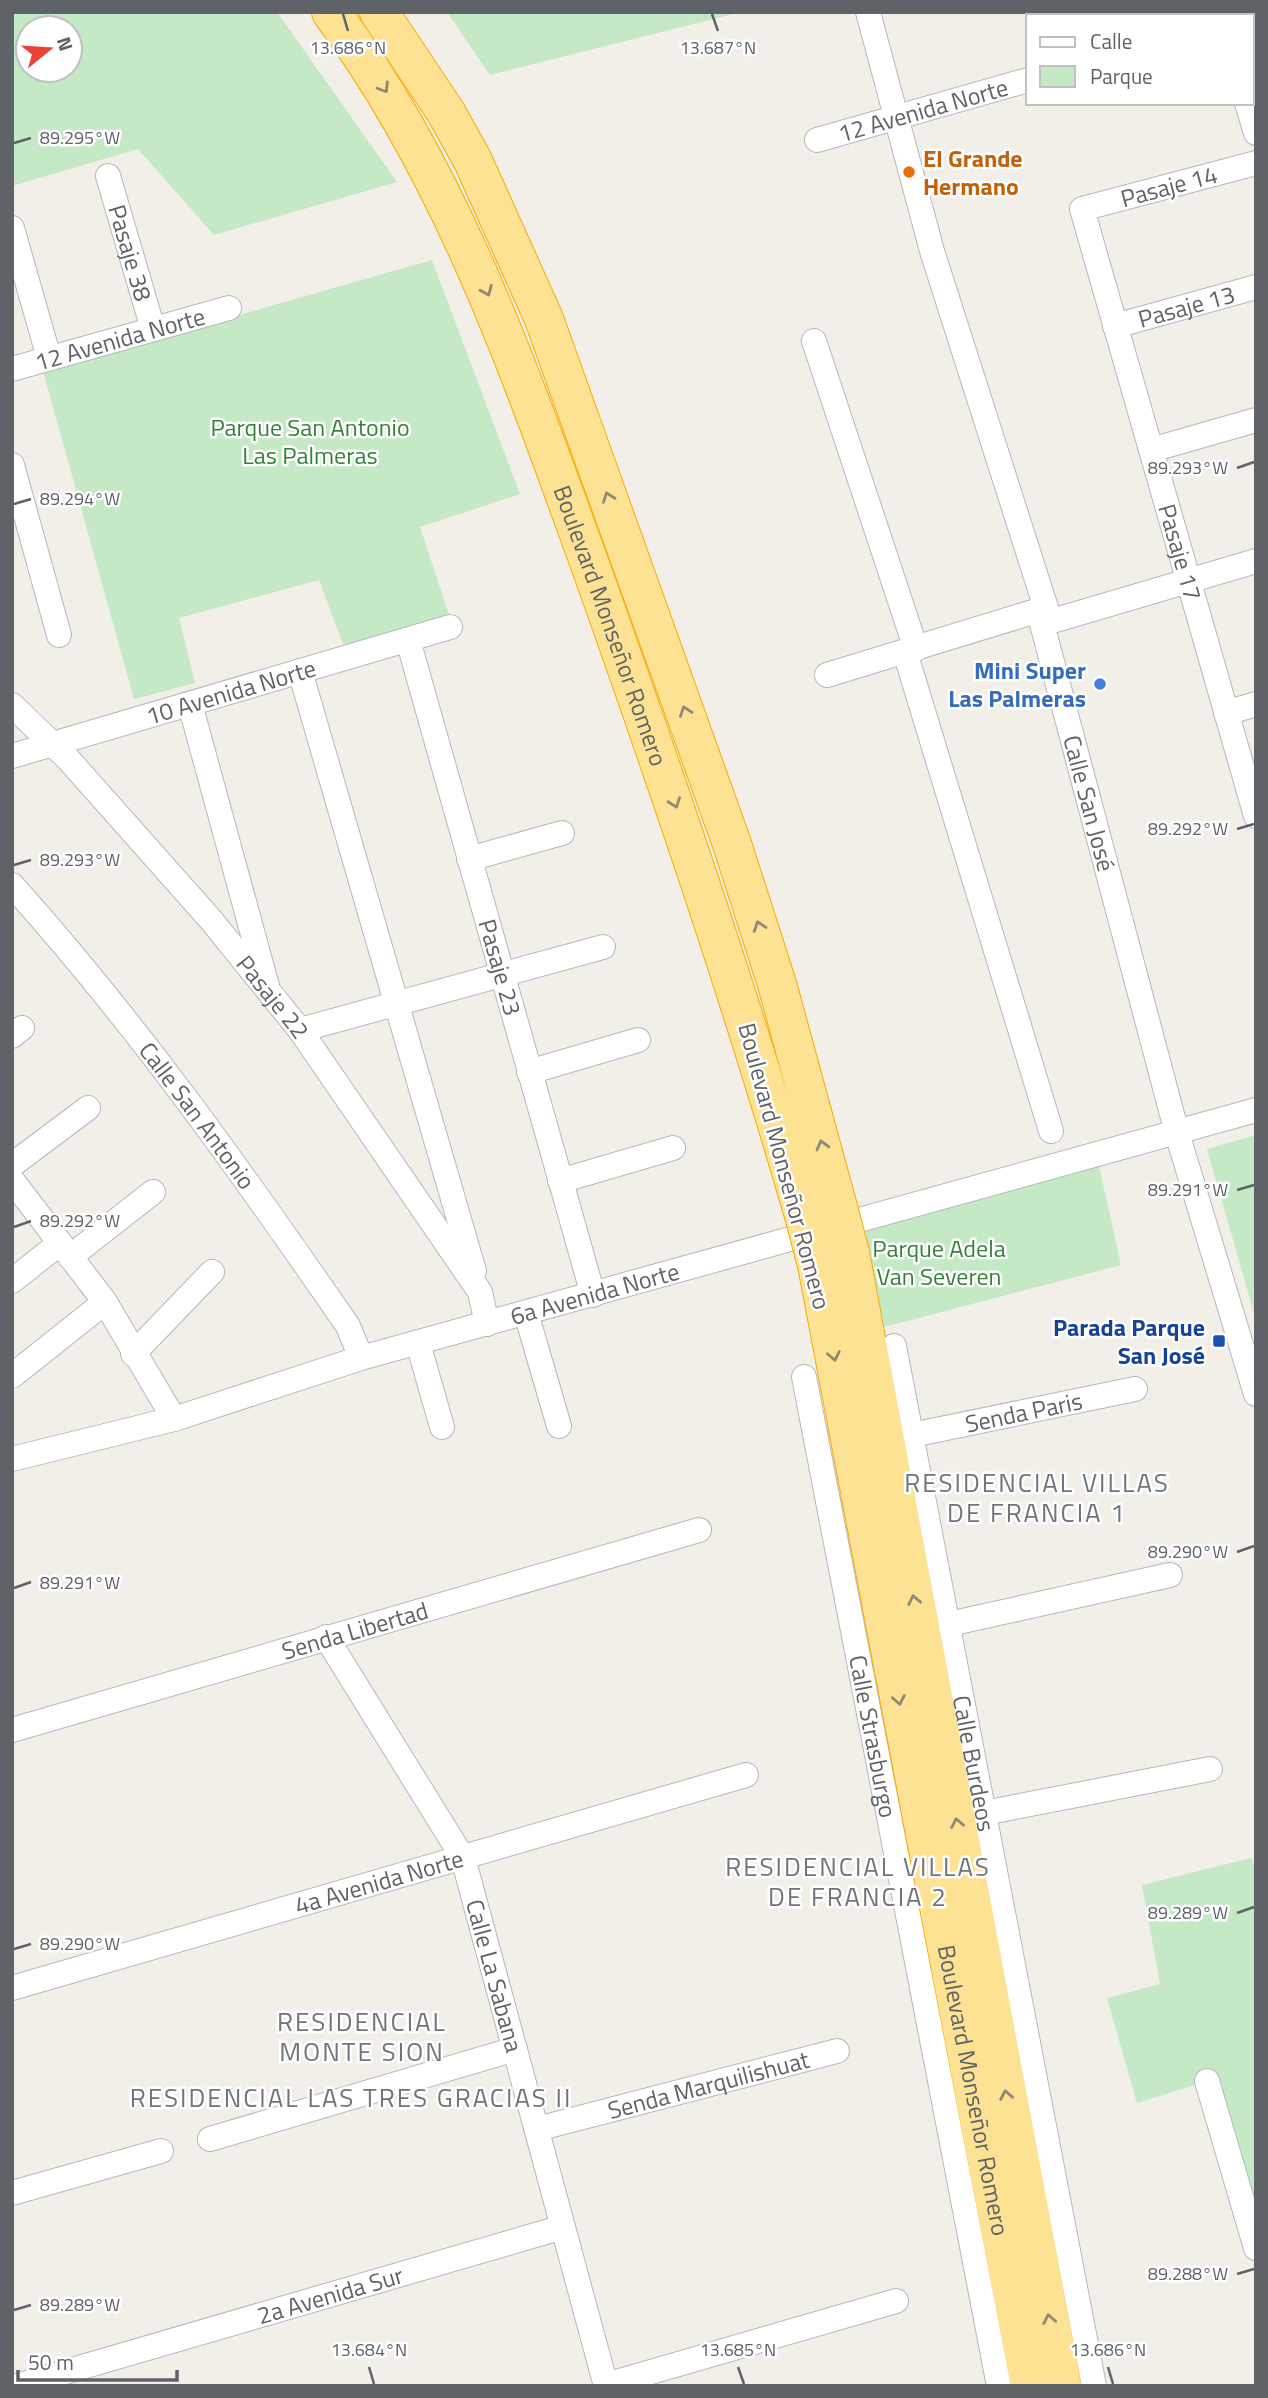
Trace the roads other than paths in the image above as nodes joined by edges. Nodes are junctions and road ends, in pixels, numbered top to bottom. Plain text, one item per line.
1 (331, 12) edge
2 (379, 12) edge
3 (868, 12) edge
4 (1026, 81) edge
5 (1248, 105) edge
6 (897, 117) junction
7 (1256, 133) edge
8 (817, 140) dead end
9 (1256, 163) edge
10 (108, 176) dead end
11 (1082, 209) joint
12 (12, 228) edge
13 (1256, 287) edge
14 (229, 308) dead end
15 (1115, 326) junction
16 (153, 329) junction
17 (814, 341) dead end
18 (49, 358) junction
19 (12, 369) edge
20 (1256, 420) edge
21 (1151, 450) junction
22 (12, 465) edge
23 (1256, 561) edge
24 (1188, 579) junction
25 (1044, 616) junction
26 (450, 627) dead end
27 (59, 635) dead end
28 (408, 640) junction
29 (910, 651) junction
30 (300, 671) junction
31 (827, 674) dead end
32 (190, 704) junction
33 (1256, 704) edge
34 (12, 705) edge
35 (1226, 713) junction
36 (50, 744) junction
37 (12, 756) edge
38 (1256, 816) edge
39 (562, 833) dead end
40 (469, 859) junction
41 (12, 885) edge
42 (603, 947) dead end
43 (501, 974) junction
44 (267, 991) junction
45 (397, 1004) junction
46 (300, 1030) junction
47 (638, 1040) dead end
48 (529, 1072) junction
49 (88, 1108) dead end
50 (1256, 1110) edge
51 (1051, 1130) dead end
52 (1177, 1133) junction
53 (673, 1148) dead end
54 (12, 1165) edge
55 (12, 1181) edge
56 (560, 1181) junction
57 (153, 1192) dead end
58 (822, 1215) junction
59 (65, 1250) junction
60 (833, 1259) junction
61 (212, 1272) dead end
62 (12, 1281) edge
63 (480, 1292) junction
64 (593, 1294) junction
65 (105, 1302) junction
66 (526, 1313) junction
67 (487, 1324) junction
68 (418, 1343) junction
69 (894, 1346) dead end
70 (133, 1354) junction
71 (362, 1358) junction
72 (12, 1376) edge
73 (804, 1377) dead end
74 (1135, 1389) dead end
75 (1256, 1394) edge
76 (174, 1419) junction
77 (559, 1426) dead end
78 (442, 1427) dead end
79 (912, 1434) junction
80 (12, 1459) edge
81 (699, 1530) dead end
82 (1170, 1575) dead end
83 (949, 1624) junction
84 (326, 1637) junction
85 (12, 1730) edge
86 (1210, 1769) dead end
87 (746, 1775) dead end
88 (984, 1813) junction
89 (463, 1858) junction
90 (12, 1988) edge
91 (515, 2049) junction
92 (837, 2051) dead end
93 (1207, 2081) dead end
94 (537, 2129) junction
95 (210, 2139) dead end
96 (161, 2151) dead end
97 (12, 2193) edge
98 (563, 2227) junction
99 (1256, 2248) edge
100 (896, 2301) dead end
101 (17, 2386) edge
102 (606, 2386) edge
103 (999, 2386) edge
104 (1030, 2386) edge
105 (1062, 2386) edge
106 (1094, 2386) edge

1 -> 58 highway, Boulevard Monseñor Romero
58 -> 2 highway, Boulevard Monseñor Romero
3 - 6 street, Calle San José
4 - 6 street, 12 Avenida Norte
5 - 7 street
6 - 8 street, 12 Avenida Norte
6 - 25 street, Calle San José
9 - 11 street, Pasaje 14
10 - 16 street, Pasaje 38
11 - 15 street, Pasaje 17
12 - 18 street
13 - 15 street, Pasaje 13
14 - 16 street, 12 Avenida Norte
15 - 21 street, Pasaje 17
16 - 18 street, 12 Avenida Norte
17 - 29 street
18 - 19 street, 12 Avenida Norte
20 - 21 street
21 - 24 street, Pasaje 17
22 - 27 street
23 - 24 street
24 - 25 street
24 - 35 street, Pasaje 17
25 - 29 street
25 - 52 street, Calle San José
26 - 28 street, 10 Avenida Norte
28 - 30 street, 10 Avenida Norte
28 - 40 street, Pasaje 23
29 - 31 street
29 - 51 street
30 - 32 street, 10 Avenida Norte
30 - 45 street
32 - 36 street, 10 Avenida Norte
32 - 44 street
33 - 35 street
34 - 36 street, Pasaje 22
35 - 38 street, Pasaje 17
36 - 37 street, 10 Avenida Norte
36 - 44 street, Pasaje 22
39 - 40 street
40 - 43 street, Pasaje 23
41 - 71 street, Calle San Antonio
42 - 43 street
43 - 45 street
43 - 48 street, Pasaje 23
44 - 46 street, Pasaje 22
45 - 46 street
45 - 63 street
46 - 63 street, Pasaje 22
47 - 48 street
48 - 56 street, Pasaje 23
49 - 54 street
50 - 52 street, 6a Avenida Norte
52 - 64 street, 6a Avenida Norte
52 - 75 street, Calle San José
53 - 56 street
55 - 59 street
56 - 64 street, Pasaje 23
57 - 59 street
58 - 60 highway, Boulevard Monseñor Romero, bridge
59 - 62 street
59 - 65 street
60 -> 104 highway, Boulevard Monseñor Romero
105 -> 60 highway, Boulevard Monseñor Romero
61 - 70 street
63 - 67 street, Pasaje 22
64 - 66 street, 6a Avenida Norte
65 - 70 street
65 - 72 street
66 - 67 street, 6a Avenida Norte
66 - 77 street
67 - 68 street, 6a Avenida Norte
68 - 71 street, 6a Avenida Norte
68 - 78 street
69 - 79 street, Calle Burdeos
70 - 76 street
71 - 76 street, 6a Avenida Norte
73 - 103 street, Calle Strasburgo
74 - 79 street, Senda Paris
76 - 80 street, 6a Avenida Norte
79 - 83 street, Calle Burdeos
81 - 84 street, Senda Libertad
82 - 83 street
83 - 88 street, Calle Burdeos
84 - 85 street, Senda Libertad
84 - 89 street, Calle La Sabana
86 - 88 street
87 - 89 street, 4a Avenida Norte
88 - 106 street, Calle Burdeos
89 - 90 street, 4a Avenida Norte
89 - 91 street, Calle La Sabana
91 - 94 street, Calle La Sabana
91 - 95 street
92 - 94 street, Senda Marquilishuat
93 - 99 street
94 - 98 street, Calle La Sabana
96 - 97 street
98 - 101 street, 2a Avenida Sur
98 - 102 street, Calle La Sabana
100 - 102 street

